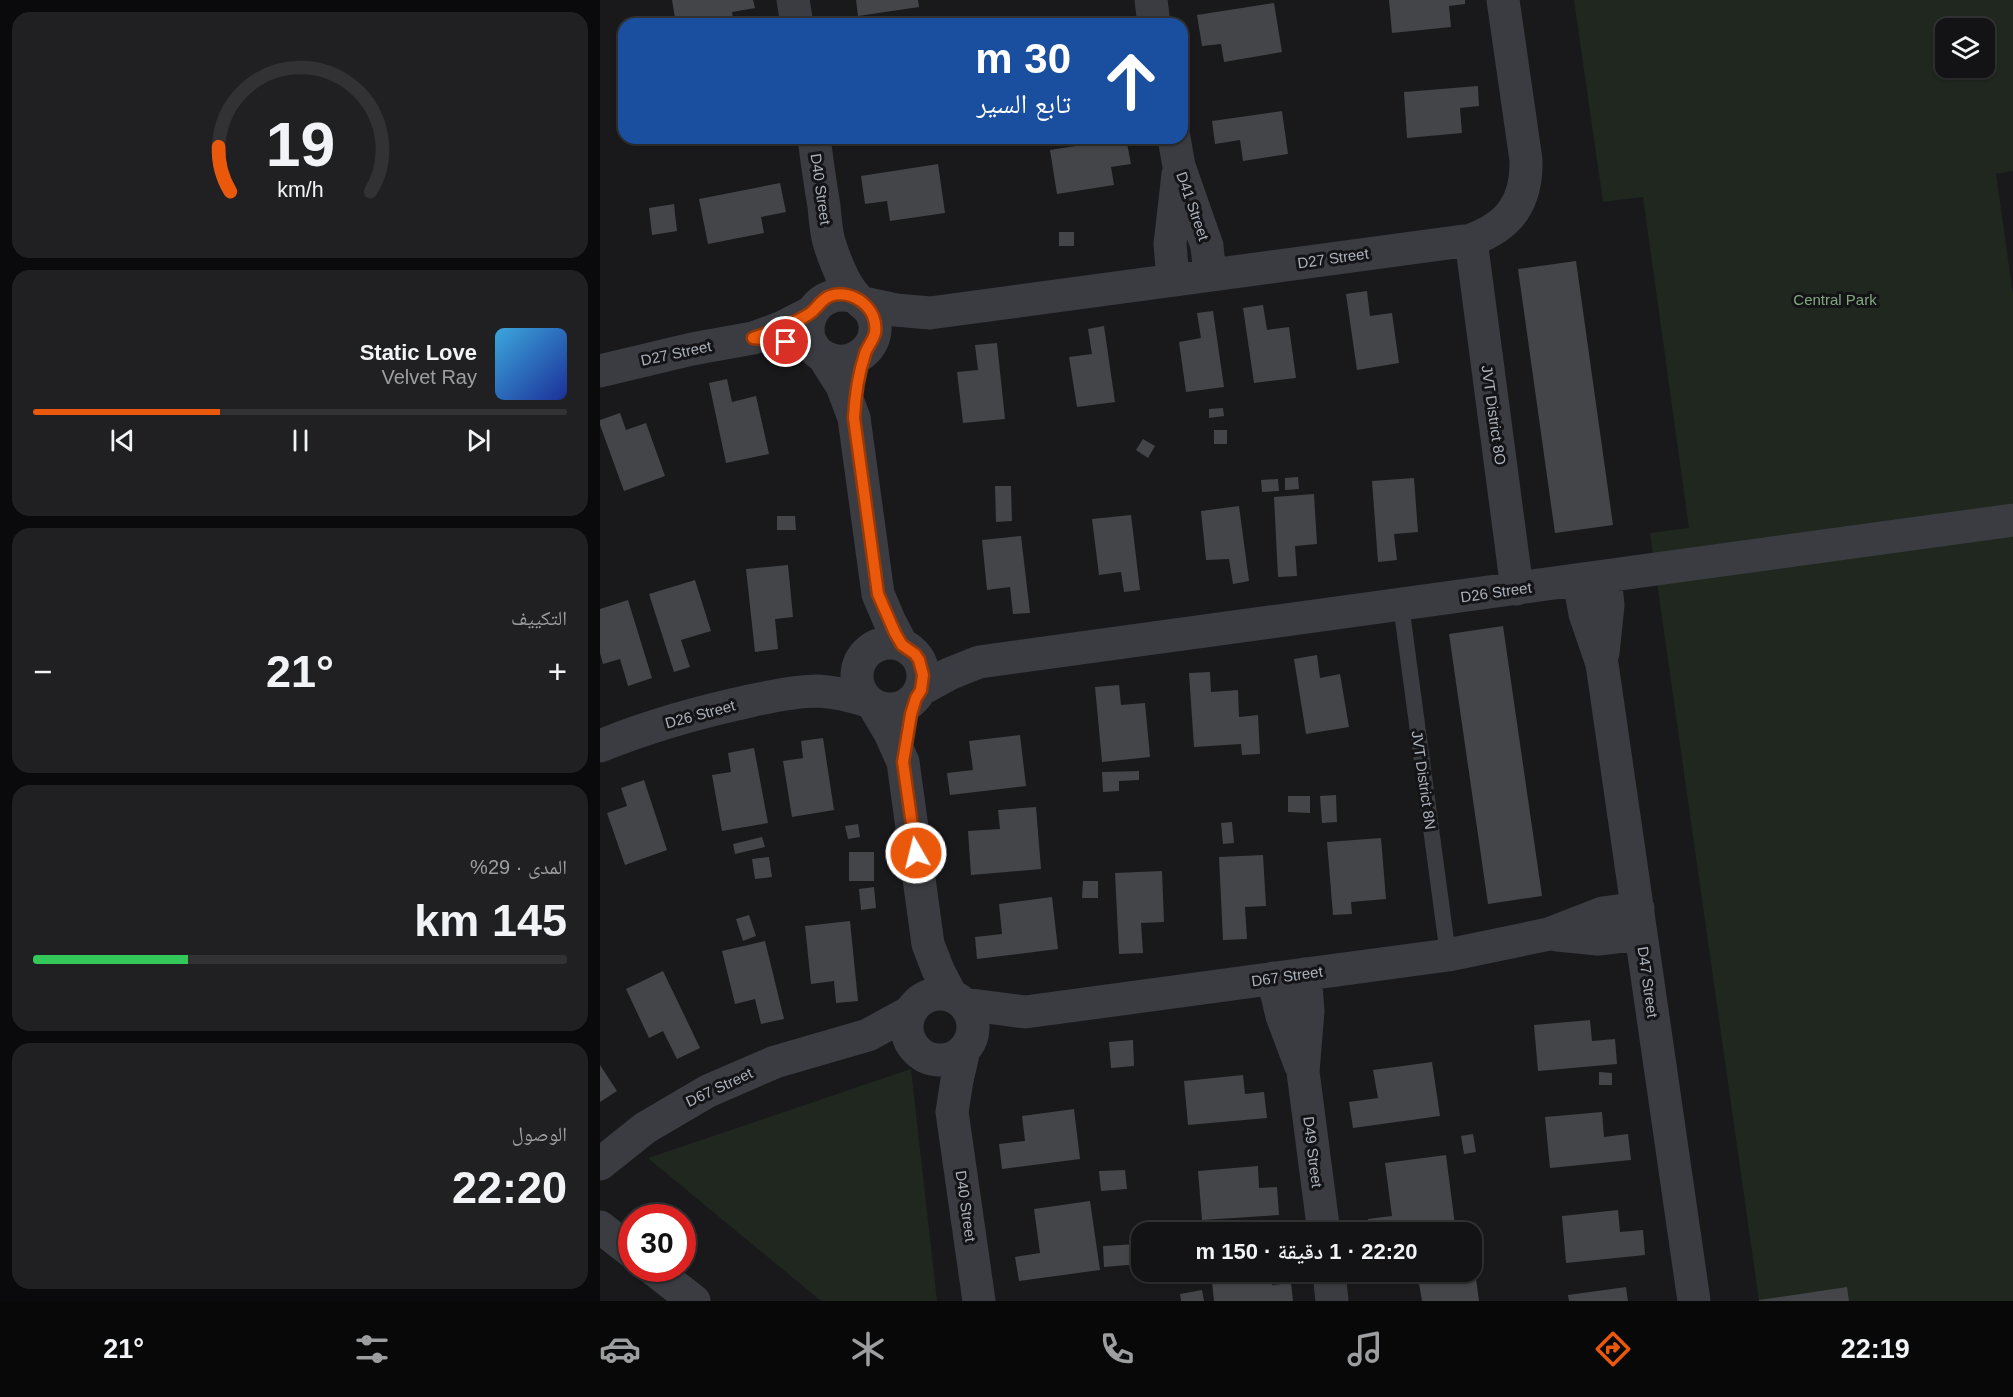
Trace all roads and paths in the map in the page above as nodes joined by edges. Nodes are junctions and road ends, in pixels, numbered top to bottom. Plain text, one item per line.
1 (793, 0) edge
2 (1151, 0) edge
3 (1503, 0) edge
4 (796, 18) edge
5 (1153, 18) edge
6 (815, 144) edge
7 (1176, 152) edge
8 (1471, 240) junction
9 (829, 241) junction
10 (1210, 275) junction
11 (1173, 279) junction
12 (859, 300) junction
13 (814, 310) junction
14 (930, 313) junction
15 (753, 338) junction
16 (869, 346) junction
17 (820, 354) junction
18 (600, 371) edge
19 (854, 418) junction
20 (2013, 520) edge
21 (1592, 579) junction
22 (1517, 589) junction
23 (878, 594) junction
24 (1401, 605) junction
25 (908, 650) junction
26 (863, 658) junction
27 (979, 662) junction
28 (803, 692) junction
29 (918, 694) junction
30 (871, 704) junction
31 (600, 746) edge
32 (903, 762) junction
33 (1639, 921) junction
34 (928, 944) junction
35 (1448, 955) junction
36 (1289, 976) junction
37 (958, 1000) junction
38 (912, 1009) junction
39 (1025, 1011) junction
40 (853, 1041) junction
41 (968, 1045) junction
42 (920, 1054) junction
43 (952, 1112) junction
44 (600, 1164) edge
45 (1323, 1222) edge
46 (600, 1227) edge
47 (618, 1241) edge
48 (670, 1282) edge
49 (1330, 1282) edge
50 (694, 1301) edge
51 (979, 1301) edge
52 (1332, 1301) edge
53 (1694, 1301) edge

1 - 4 street
2 - 5 street
3 - 8 street, D27 Street
6 - 9 street, D40 Street
7 - 10 street, D41 Street
7 - 11 street
8 - 10 street, D27 Street
8 - 22 street, JVT District 8O
9 - 12 street, D40 Street
9 - 13 street, D40 Street
10 - 11 street, D27 Street
11 - 14 street, D27 Street
12 - 13 street
12 - 14 street, D27 Street
12 - 16 street
13 - 15 street, D27 Street
13 - 17 street
14 - 16 street, D27 Street
15 - 17 street, D27 Street
15 - 18 street, D27 Street
16 - 17 street
16 - 19 street
17 - 19 street
19 - 23 street
20 - 21 street, D26 Street
21 - 22 street, D26 Street
21 - 33 street, D47 Street
22 - 24 street, D26 Street
23 - 25 street
23 - 26 street
24 - 27 street, D26 Street
24 - 35 lane, JVT District 8N
25 - 26 street
25 - 27 street, D26 Street
25 - 29 street
26 - 28 street, D26 Street
26 - 30 street
27 - 29 street, D26 Street
28 - 30 street, D26 Street
28 - 31 street, D26 Street
29 - 30 street
29 - 32 street
30 - 32 street
32 - 34 street
33 - 35 street, D67 Street
33 - 53 street, D47 Street
34 - 37 street
34 - 38 street
35 - 36 street, D67 Street
36 - 39 street, D67 Street
36 - 45 street, D49 Street
37 - 38 street
37 - 39 street, D67 Street
37 - 41 street
38 - 40 street, D67 Street
38 - 42 street
39 - 41 street, D67 Street
40 - 42 street, D67 Street
40 - 44 street, D67 Street
41 - 42 street
41 - 43 street, D40 Street
42 - 43 street, D40 Street
43 - 51 street, D40 Street
46 - 47 street
48 - 50 street
49 - 52 street

